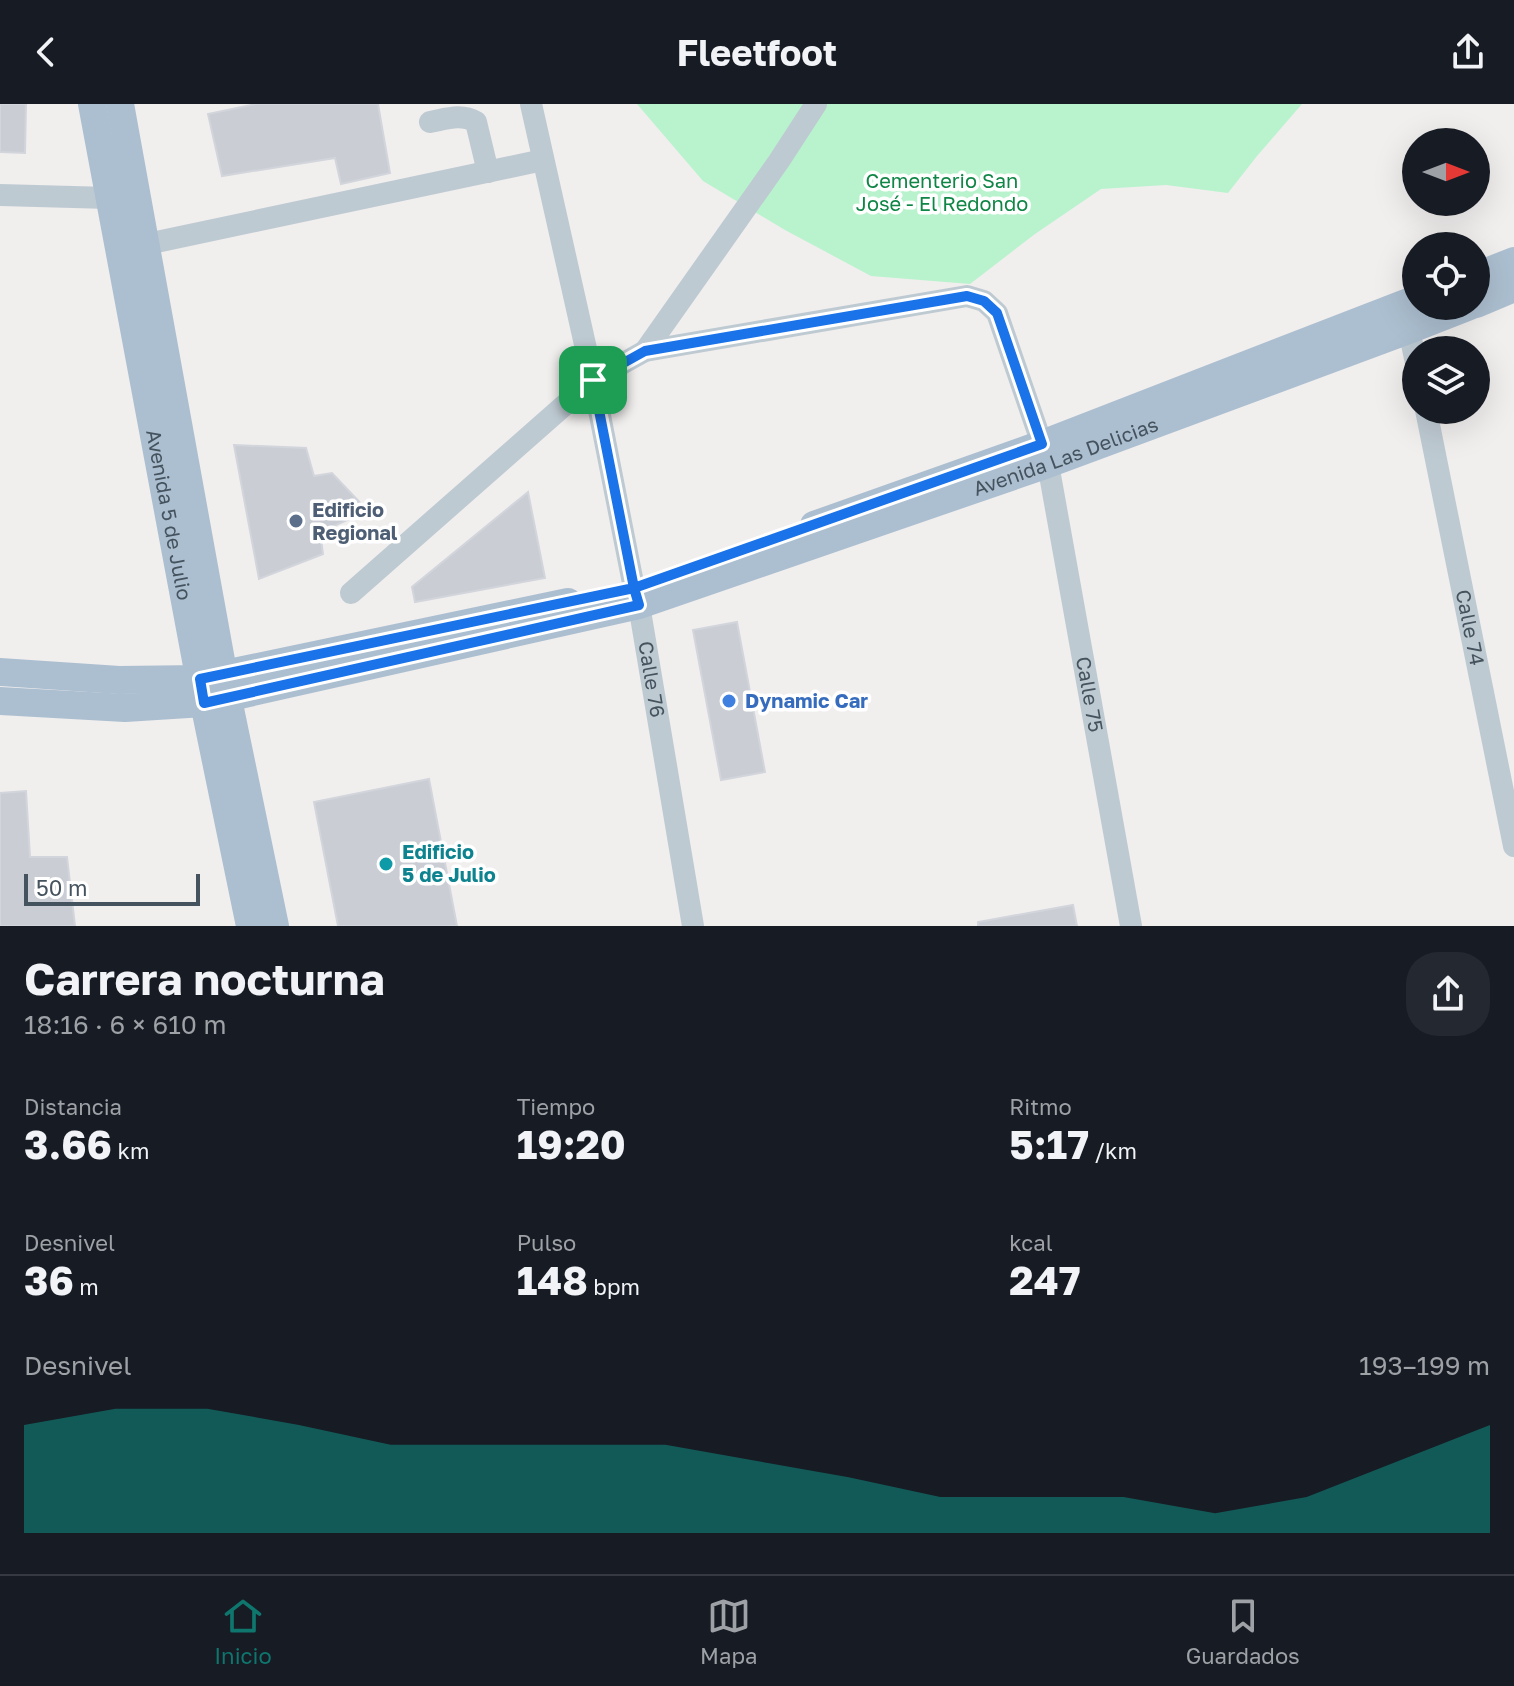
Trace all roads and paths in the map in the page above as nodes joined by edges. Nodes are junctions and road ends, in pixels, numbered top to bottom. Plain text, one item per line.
1 (92, 104) edge
2 (120, 104) edge
3 (531, 104) edge
4 (816, 104) edge
5 (430, 122) dead end
6 (543, 160) junction
7 (488, 172) junction
8 (0, 195) edge
9 (109, 198) junction
10 (147, 244) junction
11 (1514, 261) edge
12 (1490, 270) edge
13 (1514, 288) edge
14 (1490, 298) edge
15 (1402, 305) edge
16 (1434, 320) edge
17 (1409, 330) junction
18 (1410, 336) edge
19 (645, 351) junction
20 (593, 380) junction
21 (1429, 424) edge
22 (1045, 454) junction
23 (351, 593) dead end
24 (636, 597) junction
25 (0, 672) edge
26 (214, 689) junction
27 (0, 701) edge
28 (1514, 846) edge
29 (250, 926) edge
30 (275, 926) edge
31 (693, 926) edge
32 (1131, 926) edge

1 - 9 main road, Avenida 5 de Julio
2 - 10 main road, Avenida 5 de Julio
3 - 6 street, Calle 76
4 - 19 street
5 - 7 street
6 - 7 street
6 - 20 street, Calle 76
7 - 10 street
8 - 9 street
9 - 26 main road, Avenida 5 de Julio
10 - 26 main road, Avenida 5 de Julio
11 - 12 main road
13 - 14 main road
15 - 22 main road
16 - 17 main road, Avenida Las Delicias
17 - 18 street
17 - 22 main road, Avenida Las Delicias
19 - 20 street
19 - 22 street, Calle 75
20 - 23 street
20 - 24 street, Calle 76
21 - 28 street, Calle 74
22 - 24 main road, Avenida Las Delicias
22 - 32 street, Calle 75
24 - 26 main road, Avenida Las Delicias
24 - 31 street, Calle 76
25 - 26 main road
26 - 27 main road, Avenida Las Delicias
26 - 29 main road, Avenida 5 de Julio
26 - 30 main road, Avenida 5 de Julio

